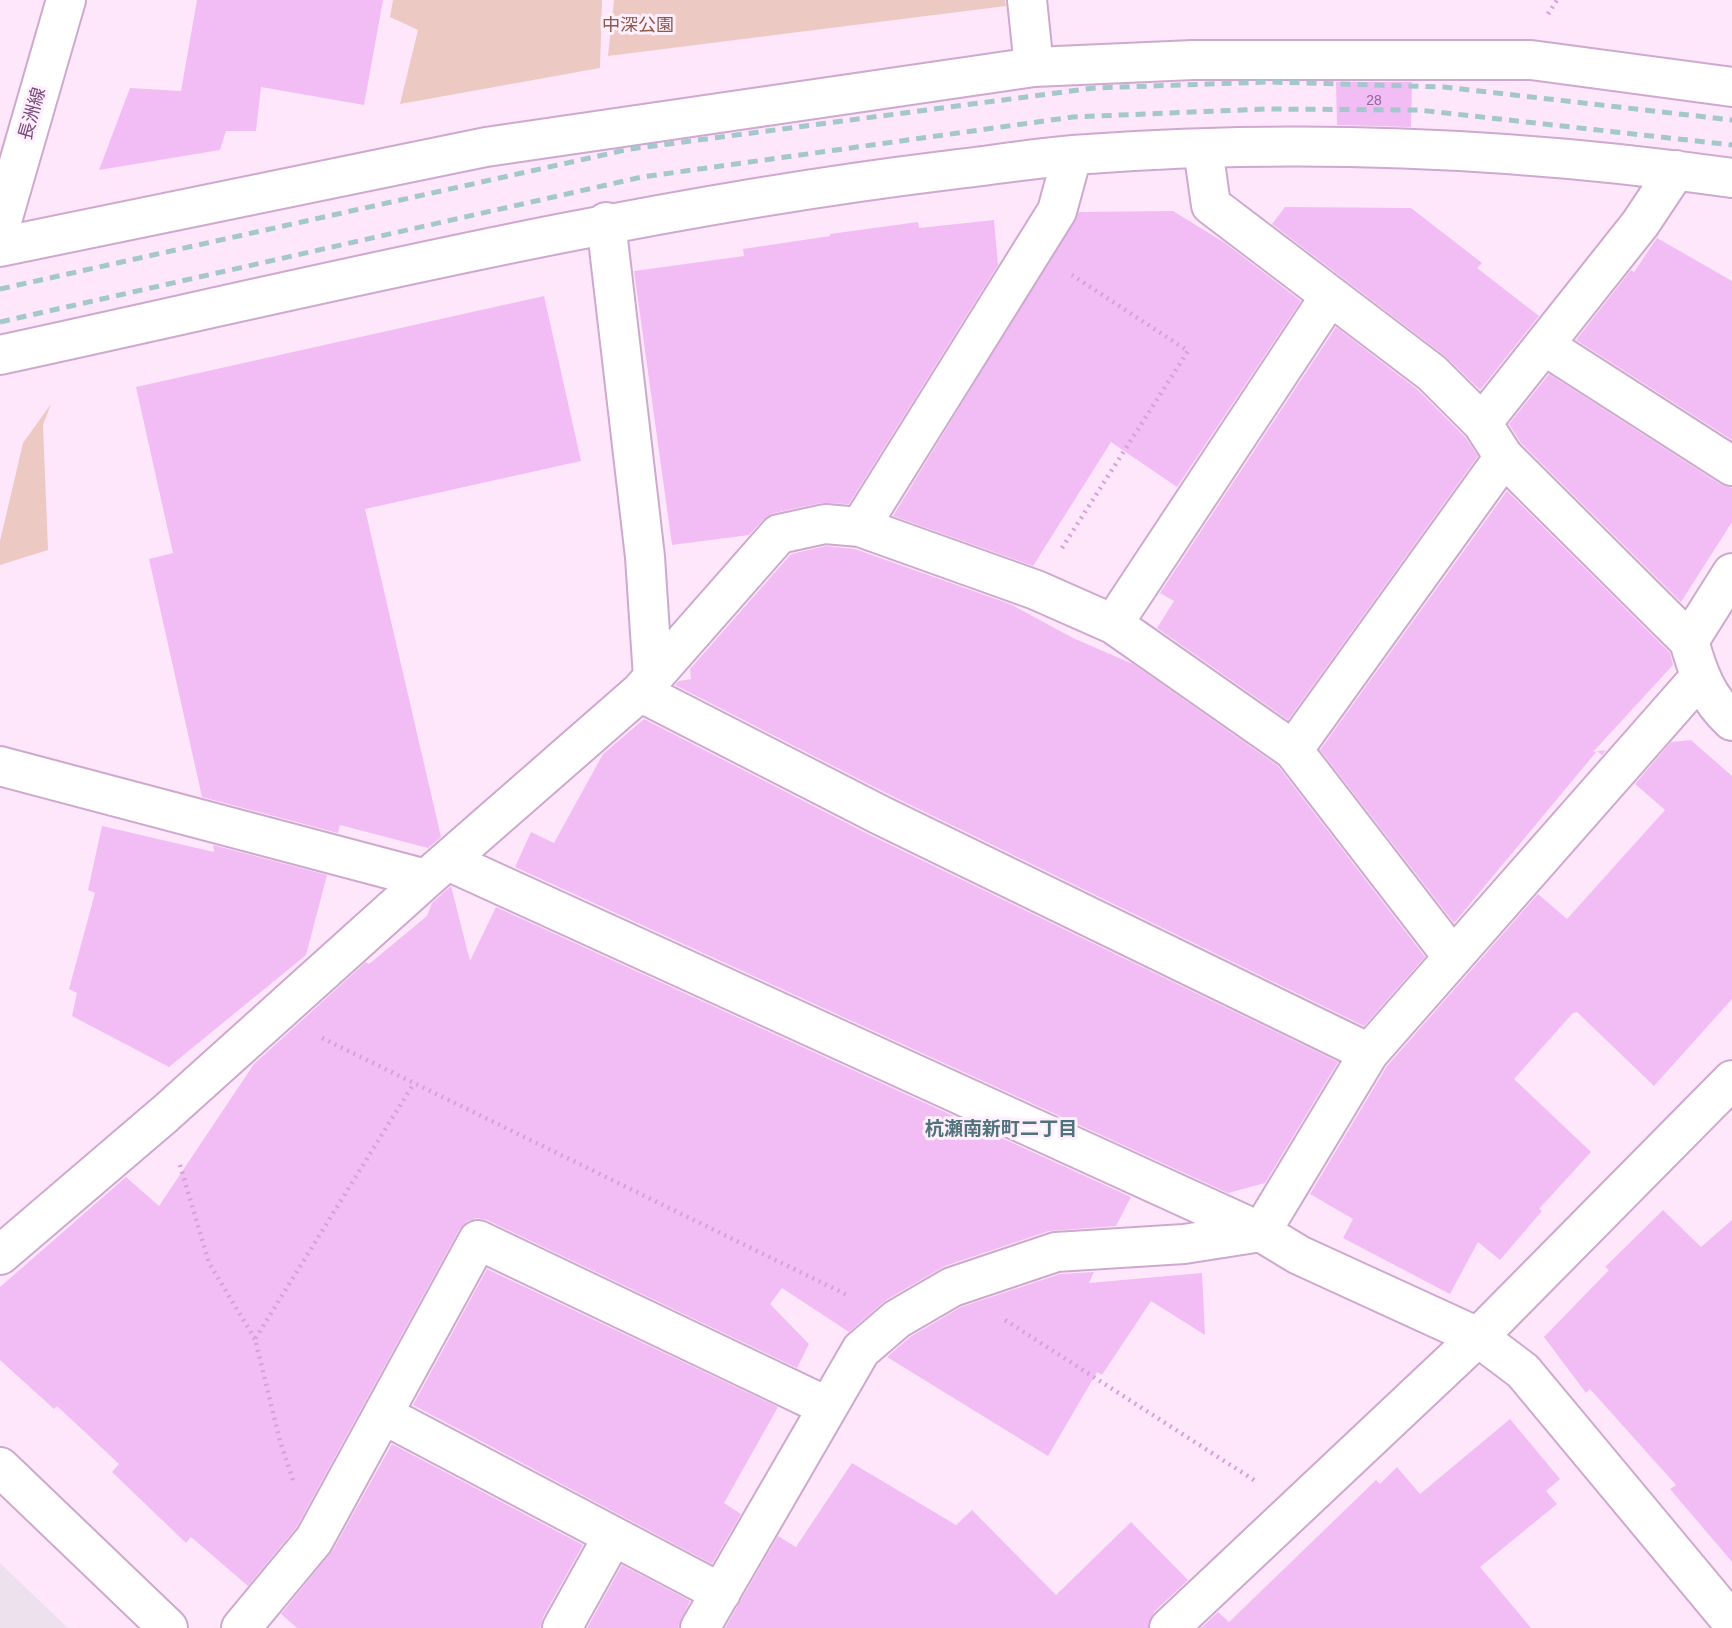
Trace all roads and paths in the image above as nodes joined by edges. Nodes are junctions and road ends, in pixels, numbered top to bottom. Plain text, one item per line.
1 (66, 0) edge
2 (1027, 0) edge
3 (1034, 67) junction
4 (1732, 87) edge
5 (1203, 149) junction
6 (1072, 156) junction
7 (1676, 170) junction
8 (1732, 178) edge
9 (606, 222) junction
10 (0, 228) edge
11 (0, 247) edge
12 (1033, 250) junction
13 (1330, 296) junction
14 (1545, 346) junction
15 (0, 355) edge
16 (1482, 423) junction
17 (1504, 457) junction
18 (1732, 466) edge
19 (860, 527) junction
20 (1732, 573) edge
21 (1036, 590) junction
22 (1113, 624) junction
23 (1689, 641) junction
24 (1699, 678) junction
25 (647, 685) junction
26 (1732, 721) edge
27 (1293, 750) junction
28 (0, 766) edge
29 (437, 870) junction
30 (1452, 956) junction
31 (275, 1016) junction
32 (1369, 1053) junction
33 (1732, 1080) edge
34 (414, 1083) junction
35 (165, 1114) junction
36 (1261, 1232) junction
37 (0, 1255) edge
38 (952, 1287) junction
39 (897, 1319) junction
40 (1478, 1337) junction
41 (255, 1339) junction
42 (828, 1407) junction
43 (384, 1415) junction
44 (0, 1467) edge
45 (1296, 1506) junction
46 (612, 1538) junction
47 (314, 1540) junction
48 (721, 1593) junction
49 (1732, 1622) edge
50 (168, 1628) edge
51 (241, 1628) edge
52 (562, 1628) edge
53 (699, 1628) edge
54 (1169, 1628) edge

1 - 10 street, 長洲線
2 - 3 street
3 - 4 street
3 - 11 street
5 - 6 street
5 - 7 street
5 - 13 street
6 - 9 street
6 - 12 street
7 - 8 street
7 - 14 street
9 - 15 street
9 - 25 street
12 - 19 street
12 - 21 path
13 - 16 street
13 - 22 street
14 - 16 street
14 - 18 street
16 - 17 street
17 - 23 street
17 - 27 street
19 - 21 street
19 - 25 street
20 - 23 street
21 - 22 street
22 - 27 street
23 - 24 street
24 - 26 street
24 - 30 street
25 - 29 street
25 - 32 street
27 - 30 street
28 - 29 street
29 - 31 street
29 - 36 street
30 - 32 street
31 - 34 path
31 - 35 street
32 - 36 street
33 - 40 street
34 - 39 path
34 - 41 path
35 - 37 street
35 - 41 path
36 - 38 street
36 - 40 street
38 - 39 street
38 - 45 path
39 - 42 street
40 - 45 street
40 - 49 street
41 - 47 path
42 - 43 street
42 - 48 street
43 - 46 street
43 - 47 street
44 - 50 street
45 - 54 street
46 - 48 street
46 - 52 street
47 - 51 street
48 - 53 street

